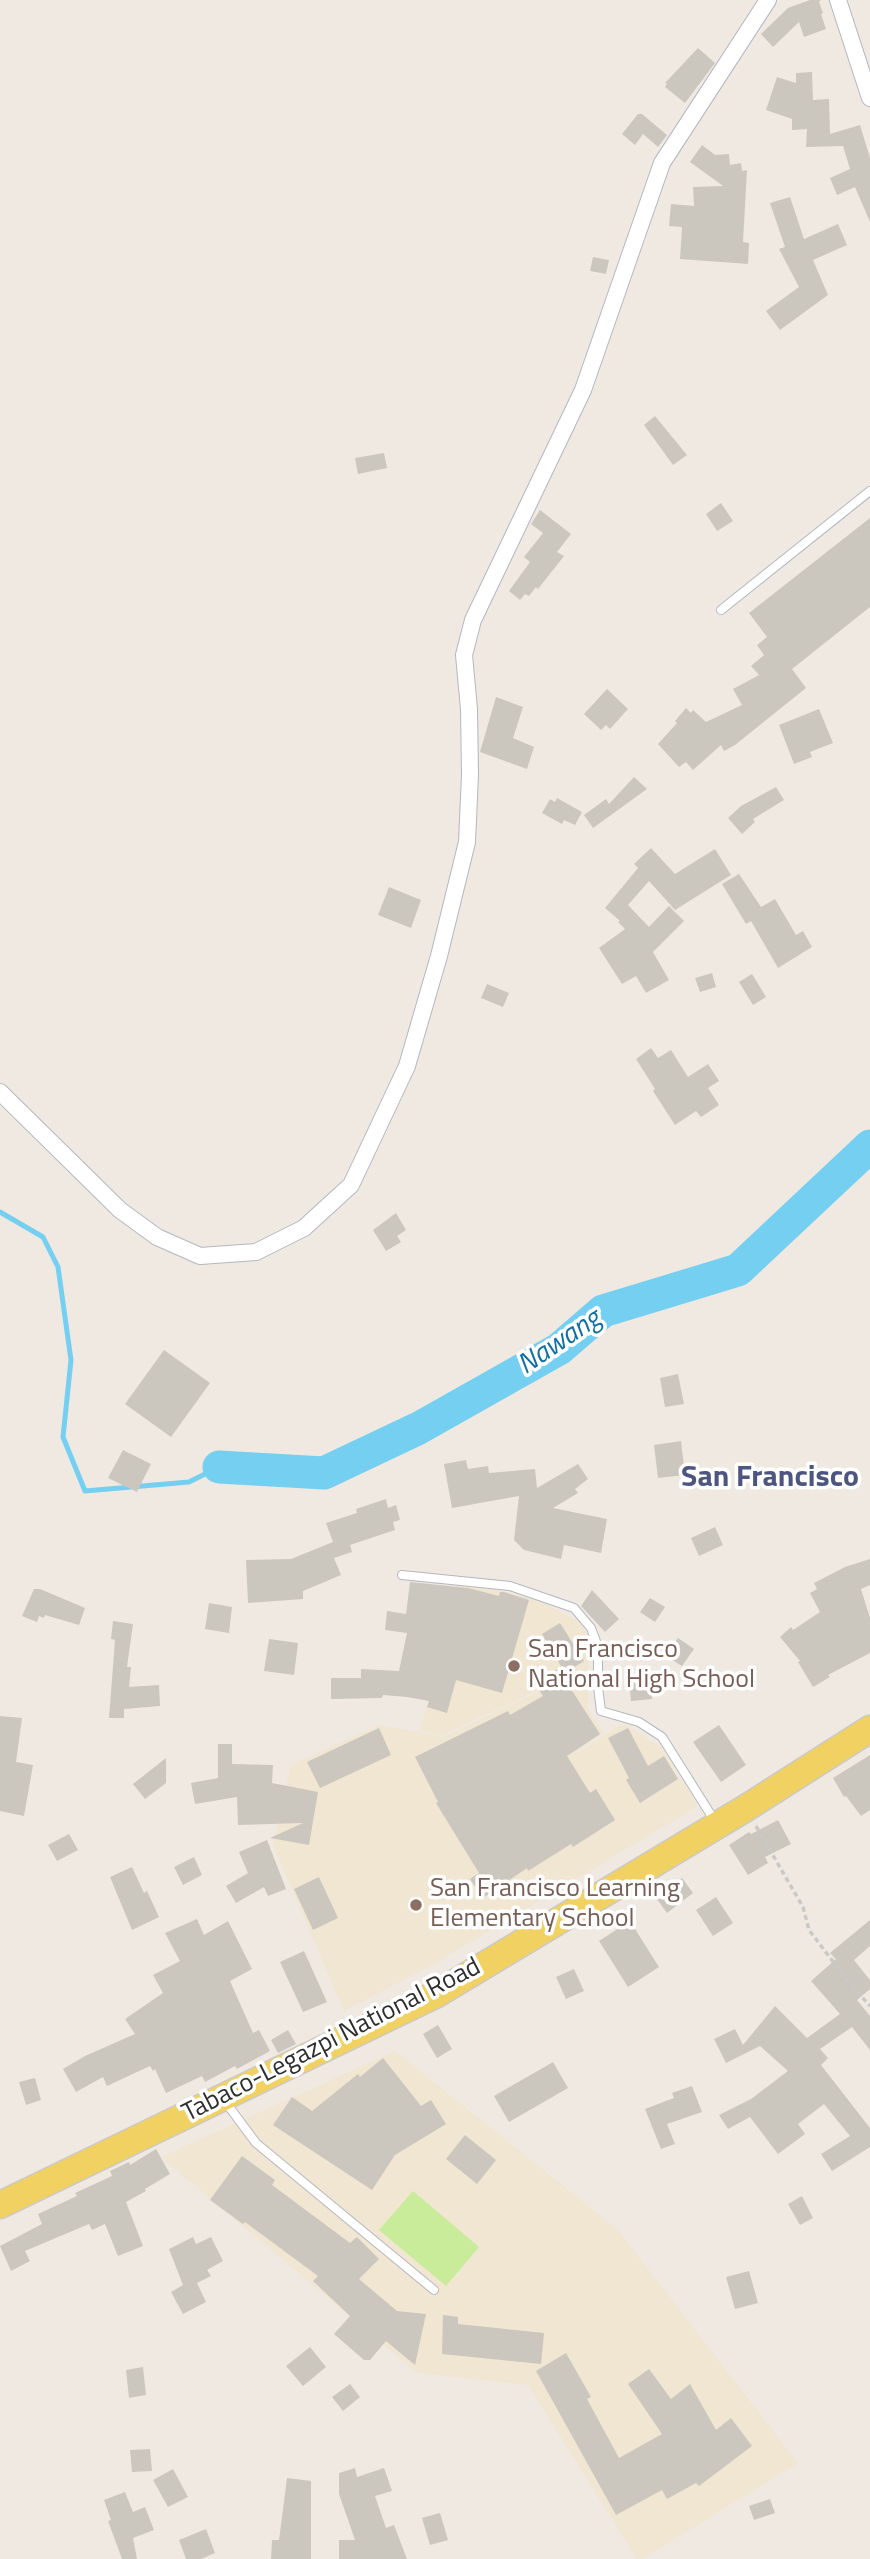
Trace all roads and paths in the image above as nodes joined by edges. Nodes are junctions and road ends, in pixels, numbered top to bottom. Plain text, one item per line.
1 (768, 0) edge
2 (838, 0) edge
3 (870, 98) edge
4 (870, 491) edge
5 (721, 611) dead end
6 (0, 1092) edge
7 (402, 1575) dead end
8 (870, 1729) edge
9 (746, 1808) junction
10 (717, 1825) junction
11 (870, 2006) edge
12 (222, 2098) junction
13 (0, 2205) edge
14 (434, 2290) dead end

1 - 6 street
2 - 3 street
4 - 5 lane
7 - 10 lane
8 - 9 main road, Tabaco-Legazpi National Road
9 - 10 main road, Tabaco-Legazpi National Road
9 - 11 path
10 - 12 main road, Tabaco-Legazpi National Road
12 - 13 main road, Tabaco-Legazpi National Road
12 - 14 lane

